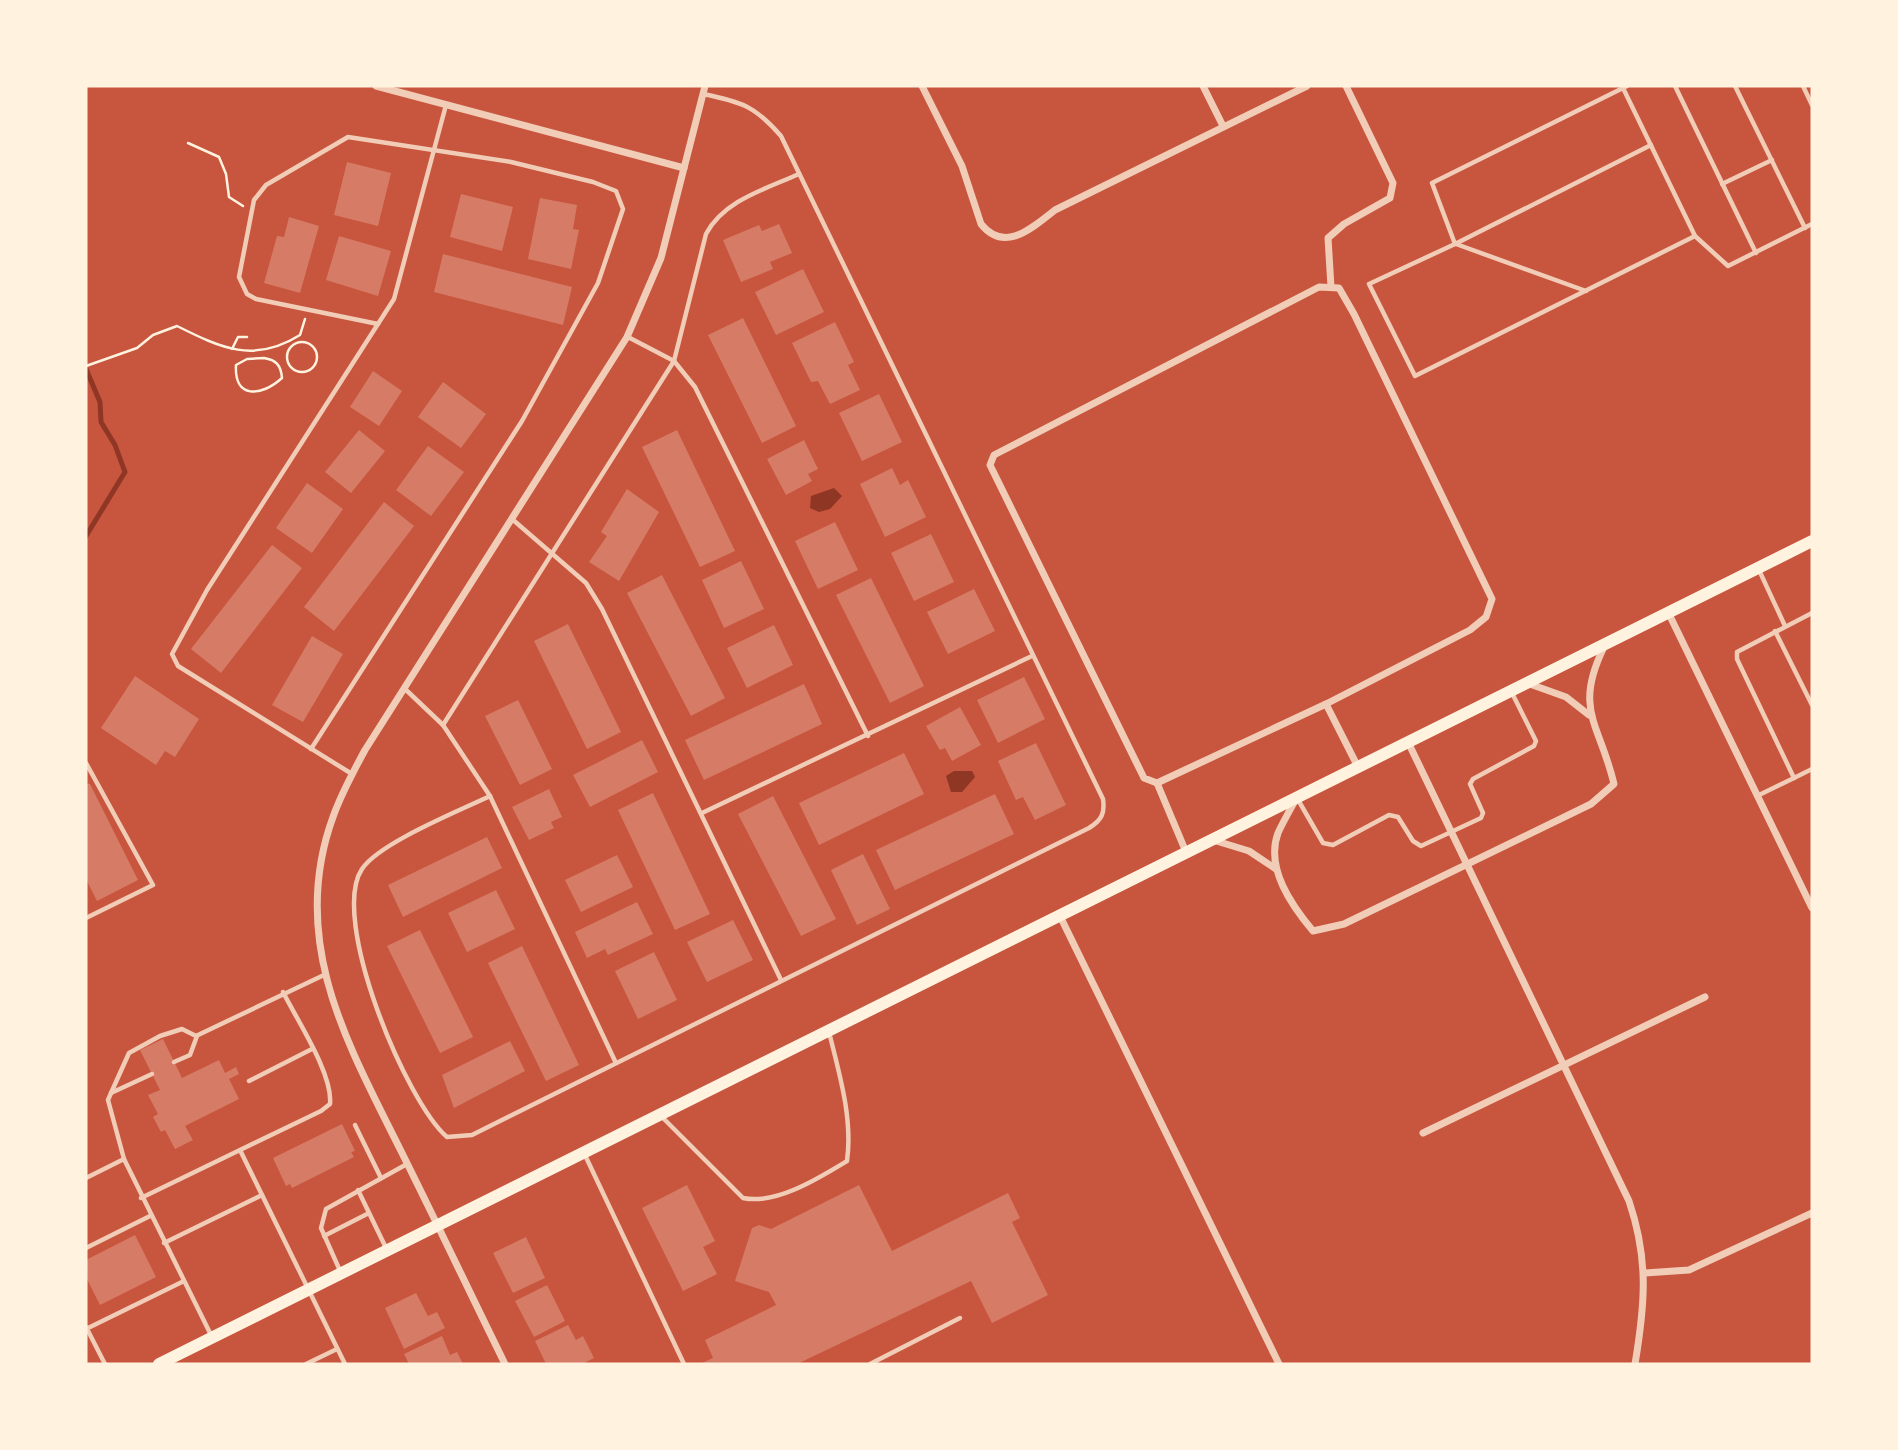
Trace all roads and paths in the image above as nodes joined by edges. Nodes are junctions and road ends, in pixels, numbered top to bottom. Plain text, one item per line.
1 (376, 86) edge
2 (922, 86) edge
3 (1203, 86) edge
4 (1307, 86) edge
5 (1346, 86) edge
6 (1675, 86) edge
7 (1735, 86) edge
8 (1803, 86) edge
9 (1625, 87) edge
10 (704, 90) edge
11 (446, 104) junction
12 (1812, 105) edge
13 (1223, 127) junction
14 (188, 143) dead end
15 (1651, 145) junction
16 (434, 150) junction
17 (1772, 159) junction
18 (684, 168) junction
19 (799, 174) junction
20 (1722, 184) junction
21 (252, 211) junction
22 (1812, 224) edge
23 (1805, 228) junction
24 (1695, 236) junction
25 (1455, 244) junction
26 (1756, 253) junction
27 (1331, 287) junction
28 (1586, 290) junction
29 (308, 310) junction
30 (379, 324) junction
31 (247, 337) dead end
32 (627, 337) junction
33 (232, 349) junction
34 (674, 362) junction
35 (86, 366) edge
36 (310, 370) joint
37 (235, 380) joint
38 (512, 519) junction
39 (1812, 541) edge
40 (552, 551) junction
41 (1758, 568) junction
42 (1668, 612) junction
43 (1812, 613) edge
44 (1786, 626) junction
45 (1775, 631) junction
46 (1605, 643) junction
47 (1032, 656) junction
48 (1526, 683) junction
49 (404, 688) junction
50 (1511, 691) junction
51 (1326, 704) junction
52 (1812, 705) edge
53 (1589, 715) junction
54 (443, 725) junction
55 (867, 736) junction
56 (1408, 742) junction
57 (311, 749) junction
58 (86, 763) edge
59 (1358, 767) junction
60 (1812, 769) edge
61 (352, 775) junction
62 (1794, 778) junction
63 (1157, 783) junction
64 (490, 796) junction
65 (1757, 796) junction
66 (1297, 797) junction
67 (702, 813) junction
68 (1451, 832) junction
69 (1212, 839) junction
70 (1186, 852) junction
71 (1467, 865) junction
72 (1276, 869) junction
73 (1812, 908) edge
74 (1060, 916) junction
75 (86, 918) edge
76 (324, 975) junction
77 (781, 980) junction
78 (283, 992) junction
79 (1705, 997) dead end
80 (829, 1032) junction
81 (198, 1035) junction
82 (312, 1049) junction
83 (615, 1061) junction
84 (174, 1062) dead end
85 (1564, 1066) junction
86 (152, 1073) dead end
87 (249, 1081) dead end
88 (111, 1093) junction
89 (661, 1115) junction
90 (355, 1125) dead end
91 (1423, 1133) dead end
92 (240, 1150) junction
93 (584, 1153) junction
94 (124, 1159) junction
95 (407, 1164) junction
96 (87, 1175) edge
97 (381, 1178) junction
98 (358, 1191) junction
99 (262, 1195) junction
100 (141, 1198) junction
101 (369, 1213) junction
102 (1812, 1213) edge
103 (150, 1216) junction
104 (438, 1226) junction
105 (324, 1236) junction
106 (164, 1243) junction
107 (86, 1248) edge
108 (387, 1251) junction
109 (1645, 1273) junction
110 (342, 1274) junction
111 (184, 1281) junction
112 (308, 1290) junction
113 (960, 1318) dead end
114 (86, 1328) edge
115 (213, 1338) junction
116 (337, 1349) junction
117 (105, 1364) edge
118 (159, 1364) edge
119 (306, 1364) edge
120 (345, 1364) edge
121 (505, 1364) edge
122 (684, 1364) edge
123 (870, 1364) edge
124 (1279, 1364) edge
125 (1634, 1364) edge

1 - 11 street
2 - 13 street
3 - 13 street
4 - 13 street
5 - 27 street
6 - 20 lane
7 - 17 lane
8 - 12 lane
9 - 15 lane
9 - 25 lane
10 - 18 street
10 - 19 lane
11 - 16 lane
11 - 18 street
14 - 21 path
15 - 24 lane
15 - 25 lane
16 - 21 lane
16 - 30 lane
16 - 57 lane
17 - 20 lane
17 - 23 lane
18 - 32 street
19 - 34 lane
19 - 47 lane
20 - 26 lane
21 - 29 lane
22 - 23 lane
23 - 26 lane
24 - 26 lane
24 - 28 lane
25 - 28 lane
25 - 28 lane
27 - 51 street
27 - 63 street
29 - 30 lane
29 - 33 path
30 - 57 lane
31 - 33 path
32 - 34 lane
32 - 38 street
33 - 35 path
34 - 40 lane
34 - 55 lane
36 - 36 path
37 - 37 path
38 - 40 lane
38 - 49 street
39 - 41 main road
40 - 54 lane
40 - 67 lane
41 - 42 main road
41 - 44 lane
42 - 46 main road
42 - 65 street
43 - 44 lane
44 - 45 lane
45 - 52 lane
45 - 62 lane
46 - 48 main road
46 - 53 street
47 - 55 lane
47 - 77 lane
48 - 50 main road
48 - 53 street
49 - 54 lane
49 - 61 street
50 - 56 main road
50 - 68 lane
51 - 59 street
51 - 63 street
53 - 71 street
54 - 64 lane
55 - 67 lane
56 - 59 main road
56 - 68 street
57 - 61 lane
58 - 75 lane
59 - 66 main road
60 - 62 lane
61 - 76 street
62 - 65 lane
63 - 70 street
64 - 83 lane
64 - 83 lane
65 - 73 street
66 - 68 lane
66 - 69 main road
66 - 72 street
67 - 77 lane
68 - 71 street
69 - 70 main road
69 - 72 street
70 - 74 main road
71 - 72 street
71 - 85 street
74 - 80 main road
74 - 124 street
76 - 78 lane
76 - 95 street
77 - 83 lane
78 - 81 lane
78 - 82 lane
79 - 85 street
80 - 89 main road
80 - 89 lane
81 - 84 lane
81 - 88 lane
82 - 87 lane
82 - 92 lane
85 - 91 street
85 - 109 street
86 - 88 lane
88 - 94 lane
89 - 93 main road
90 - 97 lane
92 - 99 lane
92 - 100 lane
93 - 104 main road
93 - 122 lane
94 - 96 lane
94 - 100 lane
95 - 97 lane
95 - 104 street
97 - 98 lane
98 - 101 lane
98 - 105 lane
99 - 106 lane
99 - 112 lane
100 - 103 lane
101 - 105 lane
101 - 108 lane
102 - 109 street
103 - 106 lane
103 - 107 lane
104 - 108 main road
104 - 121 street
105 - 110 lane
106 - 111 lane
108 - 110 main road
109 - 125 street
110 - 112 main road
111 - 114 lane
111 - 115 lane
112 - 115 main road
112 - 116 lane
113 - 123 lane
114 - 117 lane
115 - 118 main road
116 - 119 lane
116 - 120 lane

